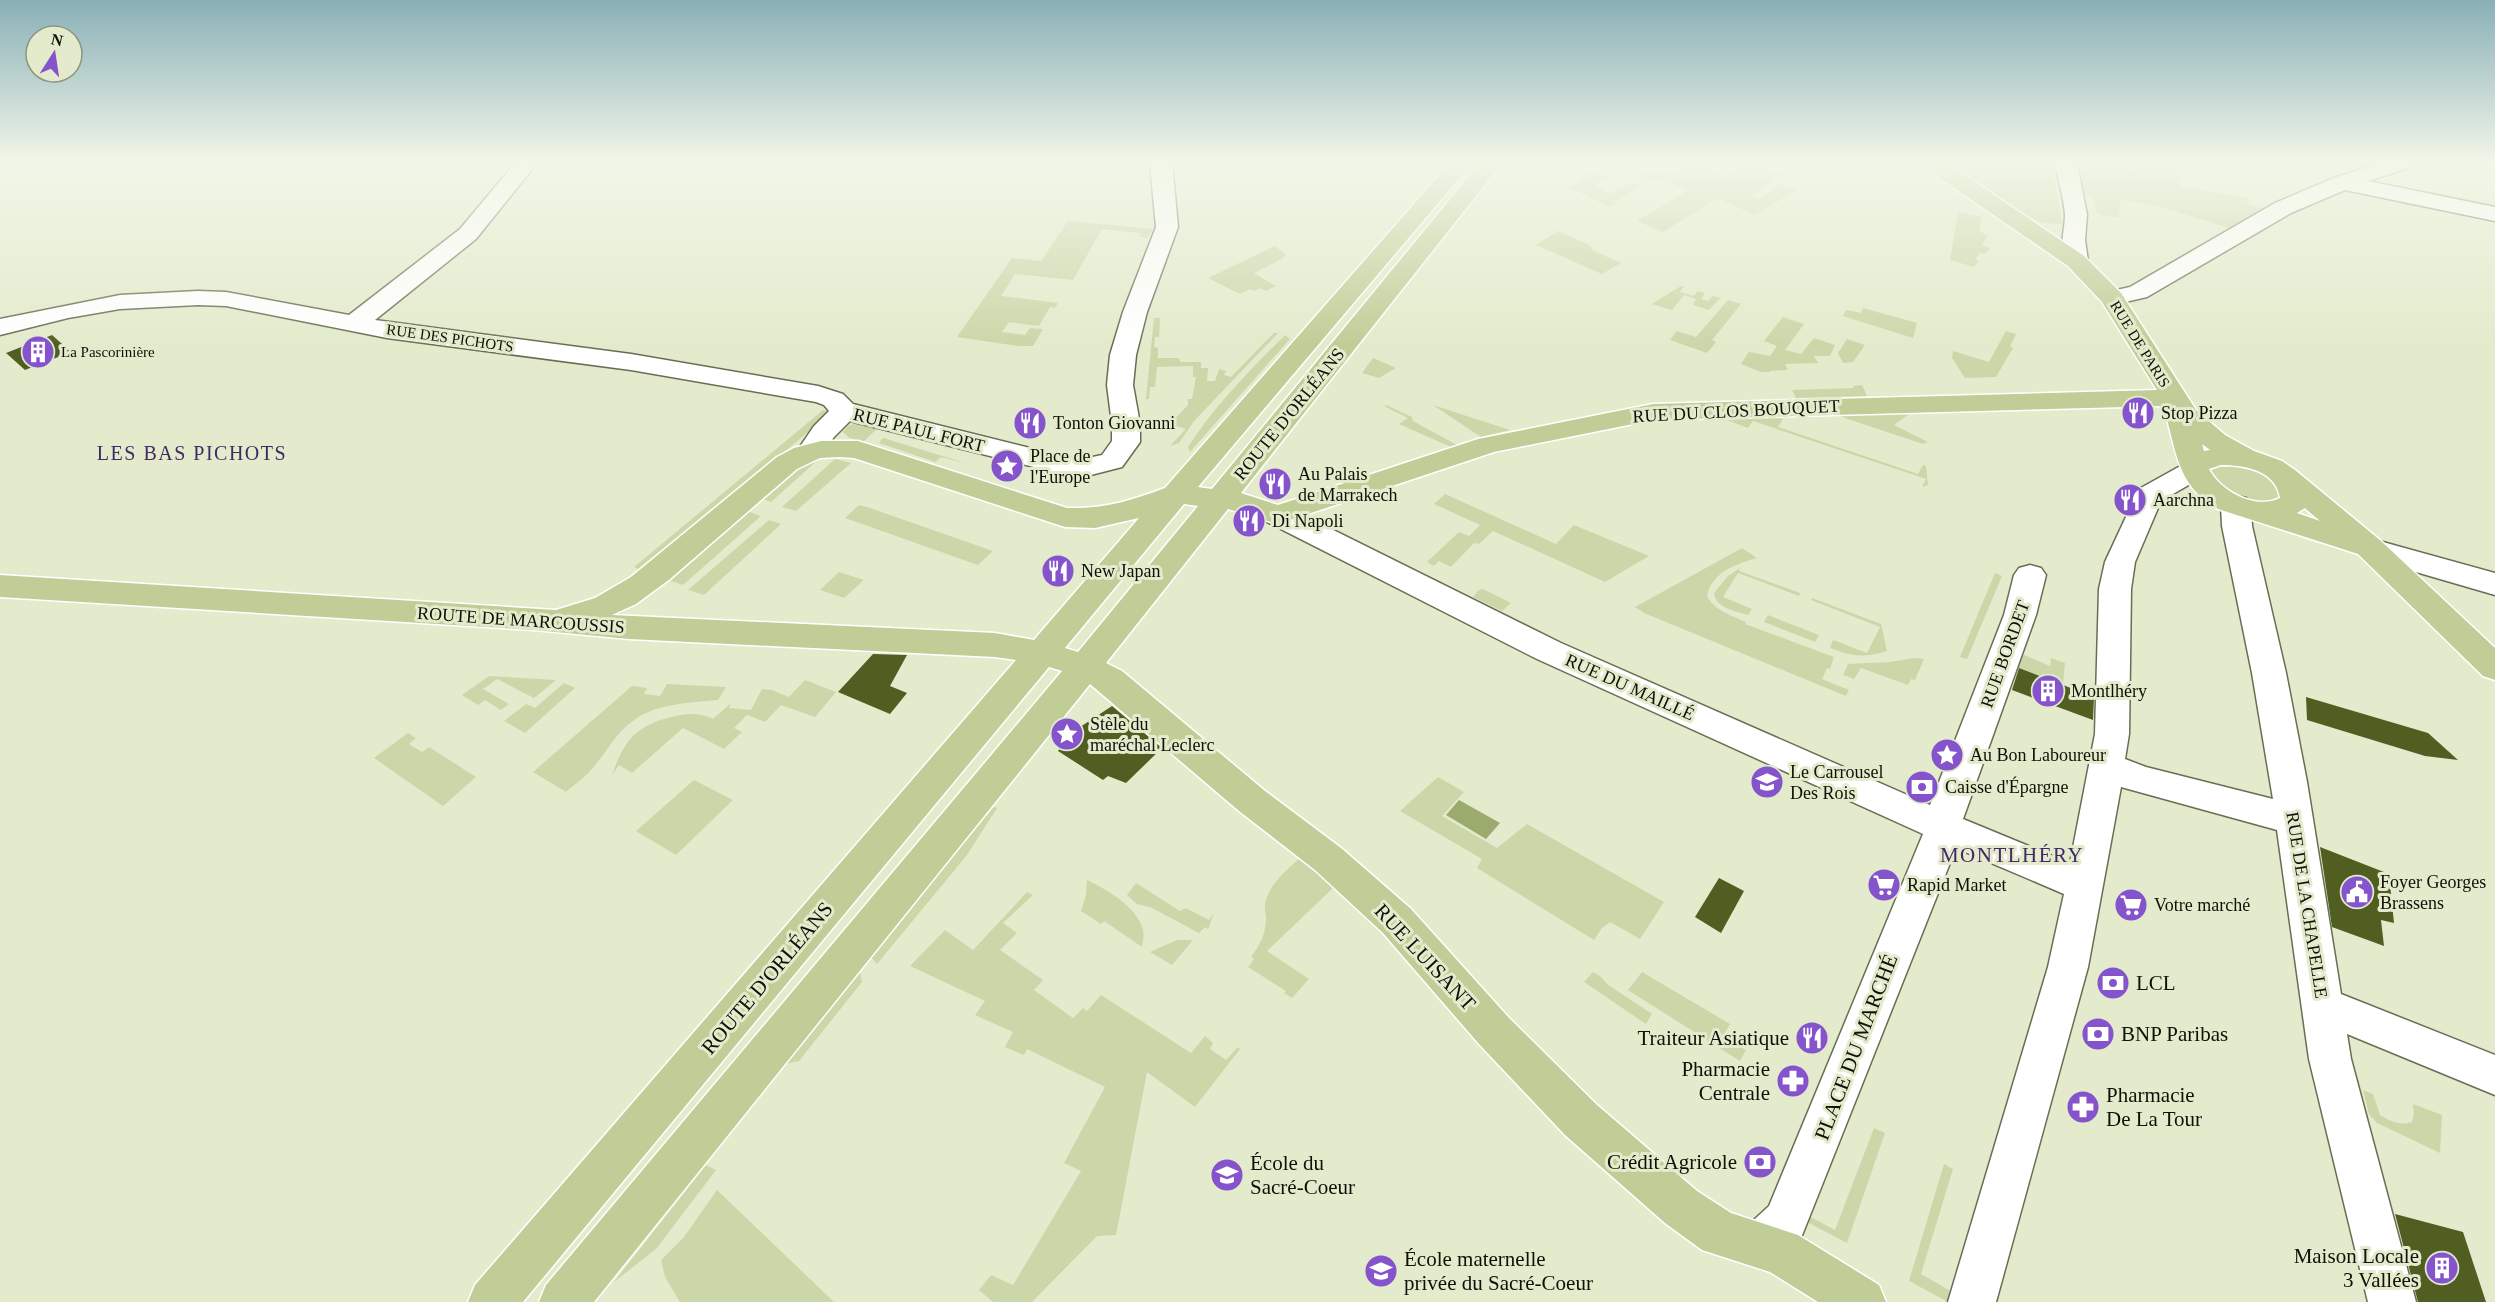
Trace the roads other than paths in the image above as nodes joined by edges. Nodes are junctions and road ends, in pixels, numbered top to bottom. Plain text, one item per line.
1 (476, 224) edge
2 (1167, 224) edge
3 (1409, 224) edge
4 (1442, 224) edge
5 (2024, 224) edge
6 (2256, 224) edge
7 (2076, 226) joint
8 (2038, 233) junction
9 (2076, 261) junction
10 (2112, 298) junction
11 (354, 324) junction
12 (0, 327) edge
13 (2173, 398) junction
14 (843, 412) junction
15 (811, 451) junction
16 (2244, 457) junction
17 (2194, 468) junction
18 (2290, 482) junction
19 (1178, 494) junction
20 (1221, 499) junction
21 (2246, 507) junction
22 (1278, 515) junction
23 (2372, 549) junction
24 (2030, 576) dead end
25 (649, 579) junction
26 (2495, 584) edge
27 (0, 586) edge
28 (534, 619) junction
29 (732, 631) junction
30 (1041, 653) junction
31 (1086, 665) junction
32 (2495, 668) edge
33 (1976, 732) joint
34 (2107, 766) junction
35 (2293, 819) junction
36 (1944, 827) junction
37 (2084, 886) junction
38 (2322, 1005) junction
39 (2495, 1075) edge
40 (1762, 1245) junction
41 (492, 1302) edge
42 (563, 1302) edge
43 (1862, 1302) edge
44 (1972, 1302) edge
45 (2392, 1302) edge

1 - 11 street
2 - 14 street, RUE PAUL FORT
3 - 19 main road, ROUTE D'ORLÉANS
4 - 20 main road, ROUTE D'ORLÉANS
5 - 8 main road, RUE DE PARIS
6 - 10 street
7 - 8 street
7 - 9 street
8 - 9 main road, RUE DE PARIS
9 - 10 main road, RUE DE PARIS
10 - 13 main road, RUE DE PARIS
11 - 12 street, RUE DES PICHOTS
11 - 14 street, RUE DES PICHOTS
13 - 16 main road, RUE DE PARIS
13 - 17 main road, RUE DE PARIS
13 - 22 main road, RUE DU CLOS BOUQUET
14 - 15 street
15 - 19 main road
15 - 25 main road
16 - 17 main road
16 - 18 main road
17 - 21 main road
17 - 34 street
18 - 21 main road
18 - 23 main road
19 - 20 main road, RUE DU MAILLÉ
19 - 30 main road, ROUTE D'ORLÉANS
20 - 22 main road, RUE DU MAILLÉ
20 - 31 main road, ROUTE D'ORLÉANS
21 - 23 main road
21 - 35 street, RUE DE LA CHAPELLE
22 - 36 street, RUE DU MAILLÉ
23 - 26 street
23 - 32 main road
24 - 33 street, RUE BORDET
25 - 28 main road
25 - 29 main road
27 - 28 main road, ROUTE DE MARCOUSSIS
28 - 29 main road, ROUTE DE MARCOUSSIS
29 - 30 main road, ROUTE DE MARCOUSSIS
30 - 31 main road
30 - 41 main road, ROUTE D'ORLÉANS
31 - 40 main road, RUE LUISANT
31 - 42 main road, ROUTE D'ORLÉANS
33 - 36 street, PLACE DU MARCHÉ
34 - 35 street
34 - 37 street
35 - 38 street, RUE DE LA CHAPELLE
36 - 37 street, RUE DU MAILLÉ
36 - 40 street, PLACE DU MARCHÉ
37 - 44 street
38 - 39 street
38 - 45 street, RUE DE LA CHAPELLE
40 - 43 main road

